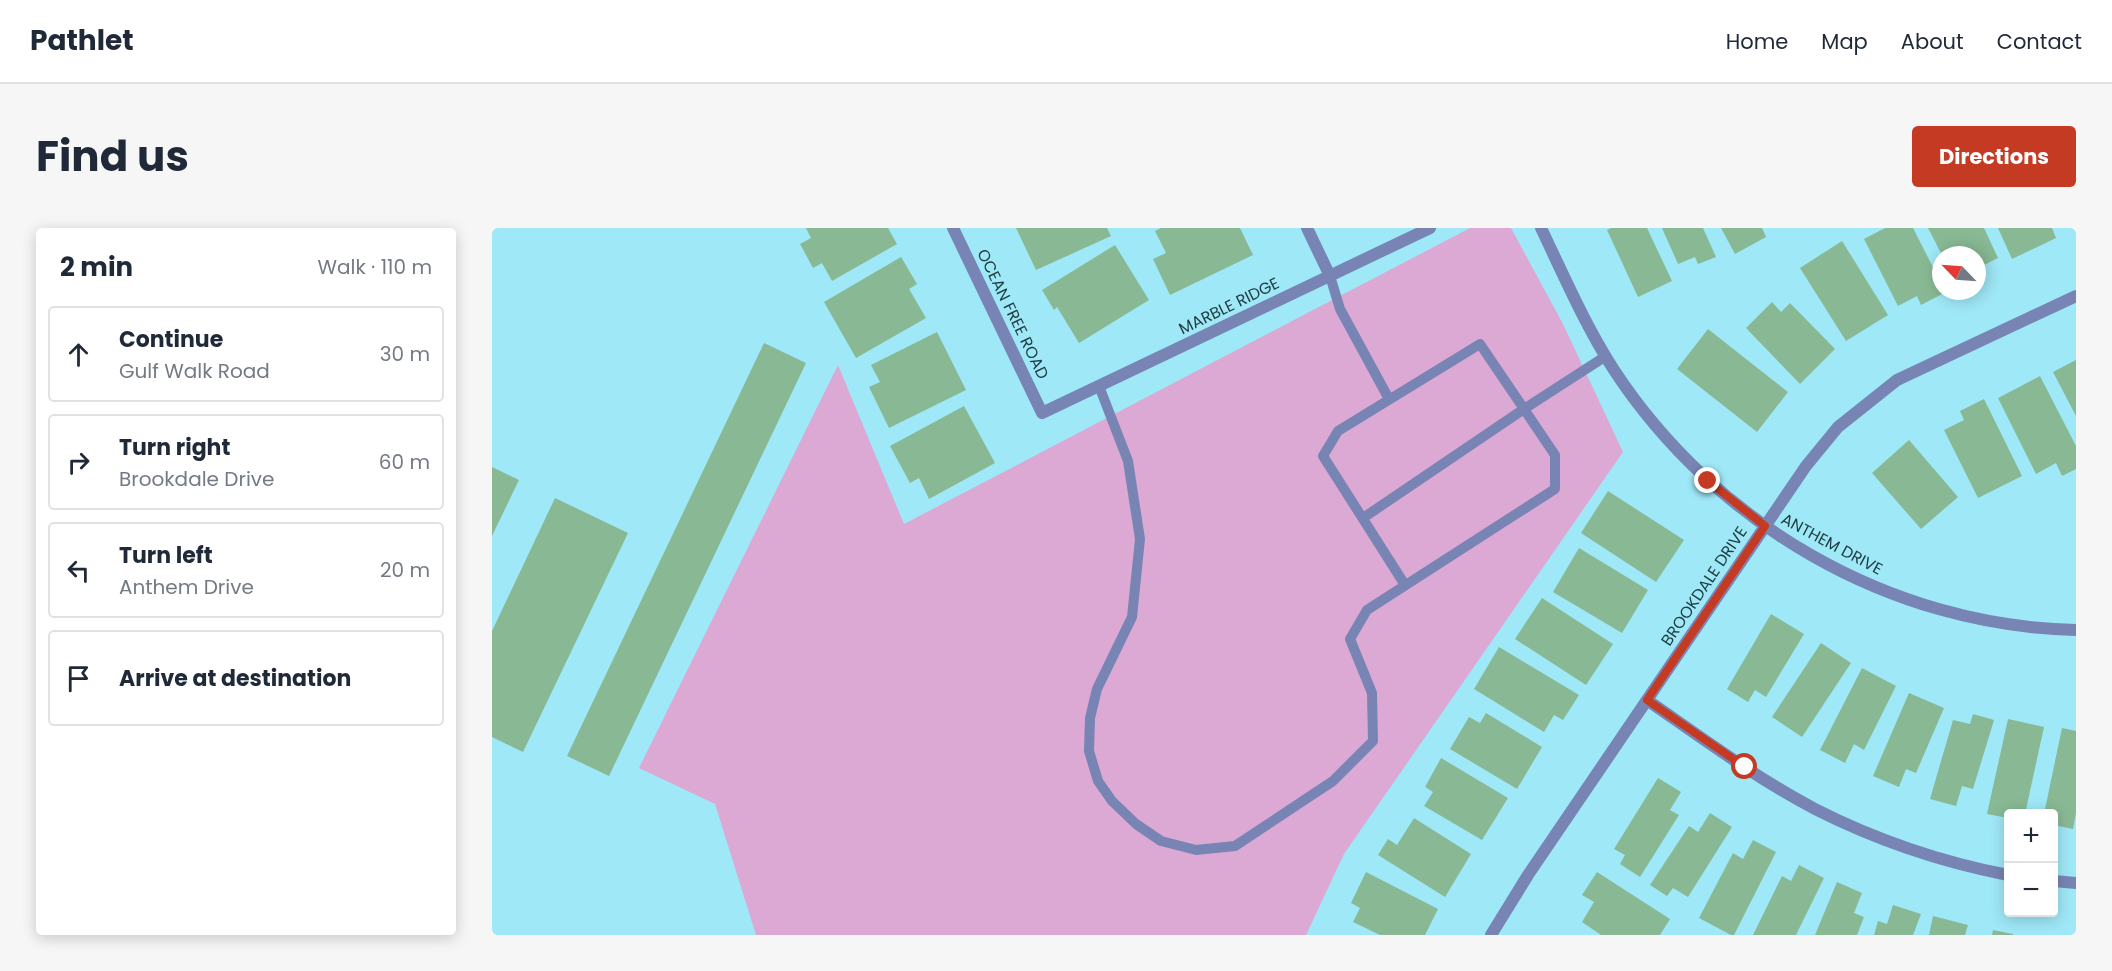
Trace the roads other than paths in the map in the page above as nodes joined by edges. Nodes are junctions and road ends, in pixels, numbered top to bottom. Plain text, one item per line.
1 (953, 228) edge
2 (1308, 228) edge
3 (1430, 228) edge
4 (1541, 228) edge
5 (1330, 276) junction
6 (2076, 296) edge
7 (1606, 356) junction
8 (1099, 386) junction
9 (1389, 399) junction
10 (1524, 409) junction
11 (1042, 413) joint
12 (1363, 518) junction
13 (1765, 526) junction
14 (1405, 585) junction
15 (2076, 630) edge
16 (1647, 700) junction
17 (2004, 874) edge
18 (2058, 881) edge
19 (2076, 883) edge
20 (1491, 935) edge

1 - 11 street, OCEAN FREE ROAD
2 - 5 street
3 - 5 street, MARBLE RIDGE
4 - 7 street, ANTHEM DRIVE
5 - 8 street, MARBLE RIDGE
5 - 9 lane
6 - 13 street, BROOKDALE DRIVE
7 - 10 lane
7 - 13 street, ANTHEM DRIVE
8 - 11 street, MARBLE RIDGE
8 - 14 lane
9 - 10 lane
9 - 12 lane
10 - 12 lane
10 - 14 lane
12 - 14 lane
13 - 15 street, ANTHEM DRIVE
13 - 16 street, BROOKDALE DRIVE
16 - 17 street
16 - 20 street, BROOKDALE DRIVE
18 - 19 street

